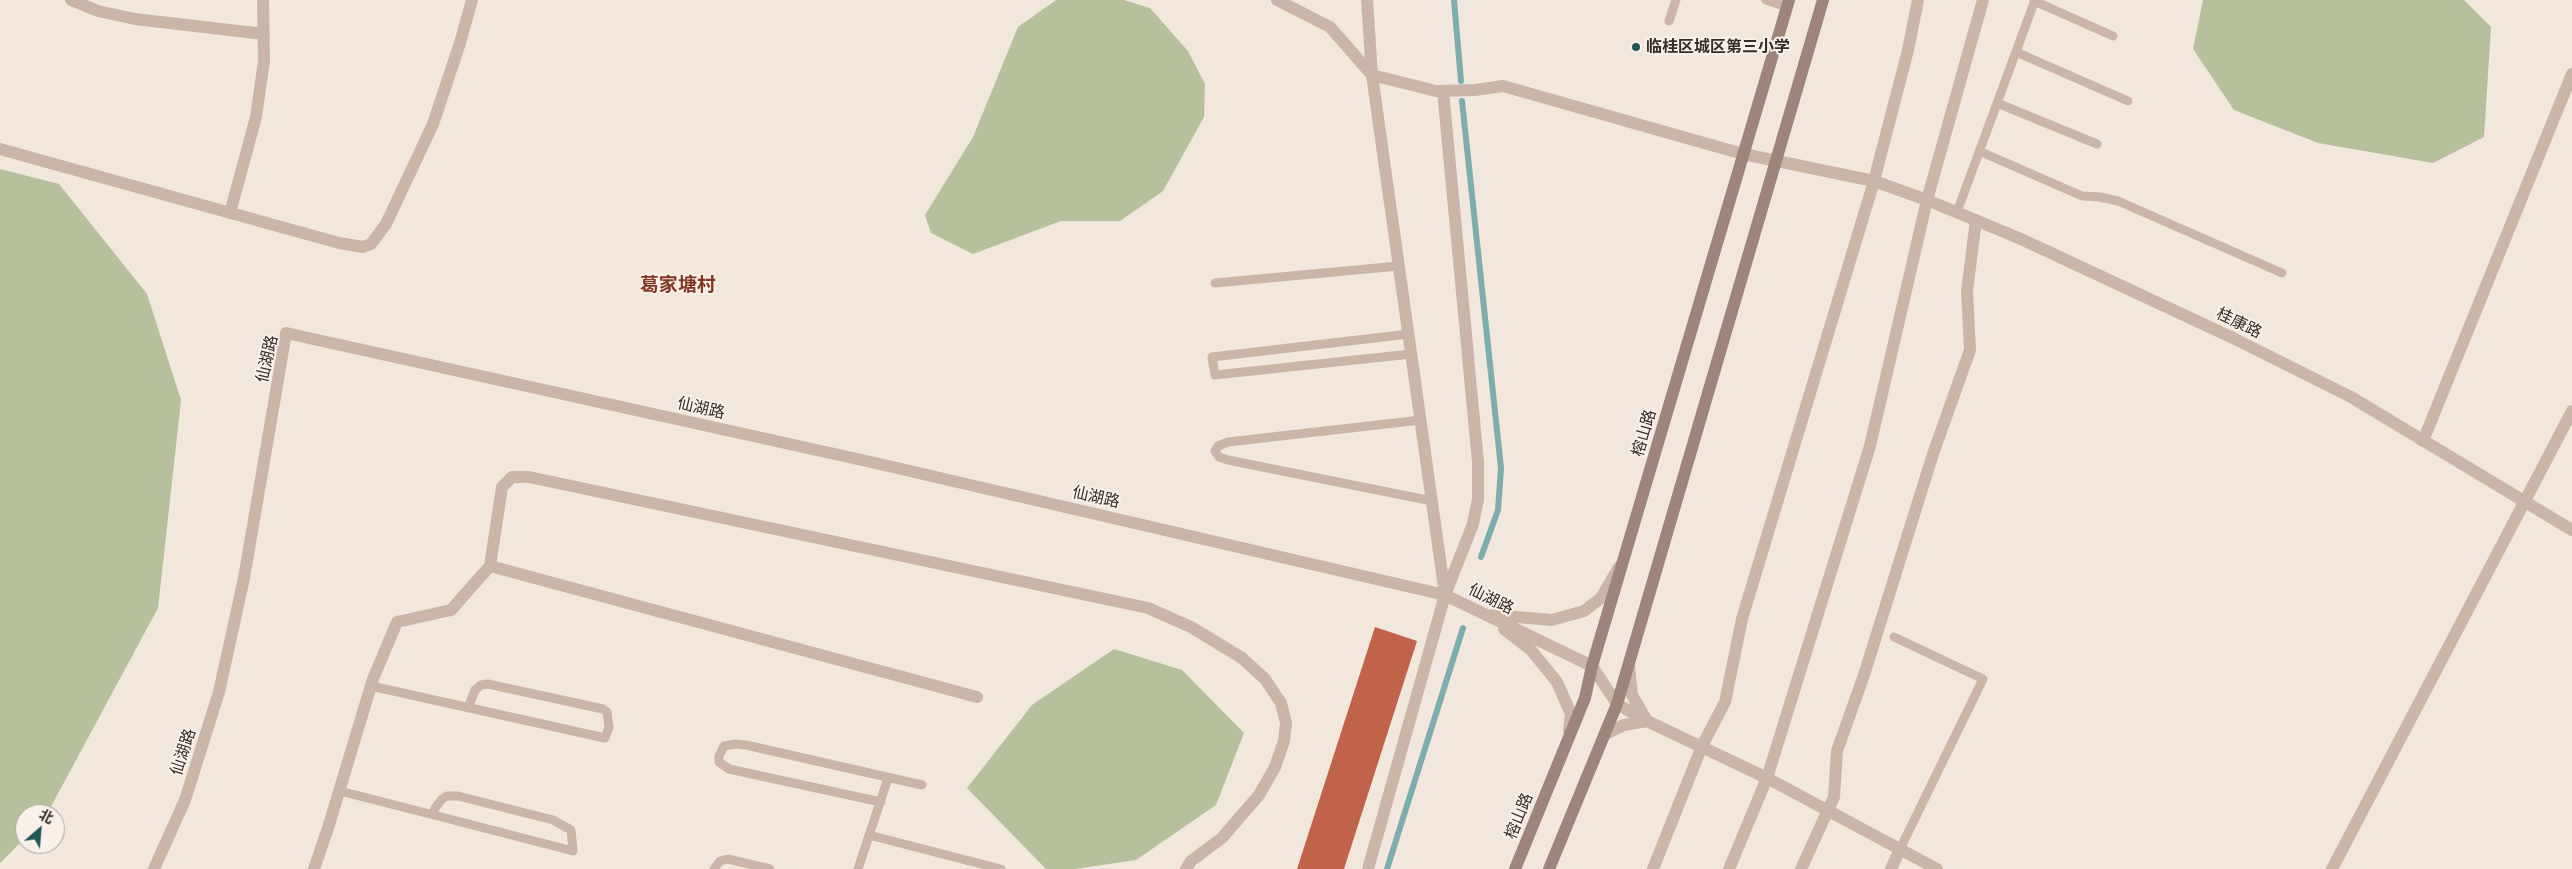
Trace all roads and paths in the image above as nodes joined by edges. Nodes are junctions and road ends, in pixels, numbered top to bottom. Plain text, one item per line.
1 (71, 0) edge
2 (263, 0) edge
3 (472, 0) edge
4 (1277, 0) edge
5 (1367, 0) edge
6 (1676, 0) edge
7 (1766, 0) edge
8 (1823, 0) edge
9 (1918, 0) edge
10 (1982, 0) edge
11 (2035, 1) edge
12 (1788, 4) edge
13 (1669, 21) dead end
14 (264, 34) junction
15 (2113, 36) dead end
16 (2016, 52) junction
17 (2572, 74) edge
18 (1372, 75) junction
19 (1443, 92) junction
20 (2128, 101) dead end
21 (1997, 103) junction
22 (2097, 144) dead end
23 (0, 149) edge
24 (1979, 151) junction
25 (1744, 154) junction
26 (1776, 161) junction
27 (1874, 181) junction
28 (1926, 200) junction
29 (1956, 212) junction
30 (230, 213) junction
31 (1976, 220) junction
32 (1399, 266) junction
33 (2282, 273) dead end
34 (1215, 283) dead end
35 (1409, 334) junction
36 (1411, 354) junction
37 (2572, 412) edge
38 (1421, 420) junction
39 (2423, 441) junction
40 (1432, 501) junction
41 (2524, 501) junction
42 (2572, 530) edge
43 (1624, 558) junction
44 (490, 566) junction
45 (1444, 595) junction
46 (1485, 614) junction
47 (1894, 637) dead end
48 (1629, 664) junction
49 (1592, 666) junction
50 (371, 686) junction
51 (977, 697) dead end
52 (1617, 704) junction
53 (468, 708) junction
54 (1647, 721) junction
55 (1605, 734) junction
56 (1569, 737) junction
57 (1702, 746) junction
58 (888, 778) junction
59 (1767, 778) junction
60 (922, 785) dead end
61 (340, 791) junction
62 (881, 802) junction
63 (1828, 810) junction
64 (434, 815) junction
65 (868, 835) junction
66 (1900, 849) junction
67 (154, 869) edge
68 (314, 869) edge
69 (714, 869) edge
70 (770, 869) edge
71 (858, 869) edge
72 (1001, 869) edge
73 (1186, 869) edge
74 (1368, 869) edge
75 (1515, 869) edge
76 (1549, 869) edge
77 (1653, 869) edge
78 (1729, 869) edge
79 (1801, 869) edge
80 (1891, 869) edge
81 (1938, 869) edge
82 (2332, 869) edge

1 - 14 street
2 - 14 street
3 - 30 street
4 - 18 street
5 - 18 street
6 - 13 lane
7 - 12 lane
8 - 26 main road
9 - 27 street
10 - 28 street
11 - 15 lane
11 - 16 lane
12 - 25 main road, 榕山路
14 - 30 street
16 - 20 lane
16 - 21 lane
17 - 39 street
18 - 19 street, 桂康路
18 - 32 street
19 - 25 street, 桂康路
19 - 45 street
21 - 22 lane
21 - 24 lane
23 - 30 street
24 - 29 lane
24 - 33 lane
25 - 26 street, 桂康路
25 - 43 main road, 榕山路
26 - 27 street, 桂康路
26 - 48 main road
27 - 28 street, 桂康路
27 - 57 street
28 - 29 street, 桂康路
28 - 59 street
29 - 31 street, 桂康路
31 - 39 street, 桂康路
31 - 63 street
32 - 34 lane
32 - 35 street
35 - 36 street
35 - 36 lane
36 - 38 street
37 - 41 street
38 - 40 street
38 - 40 lane
39 - 41 street, 桂康路
40 - 45 street
41 - 42 street, 桂康路
41 - 82 street
43 - 46 street
43 - 49 main road, 榕山路
44 - 50 street
44 - 51 street
44 - 73 street
45 - 46 street, 仙湖路
45 - 67 street, 仙湖路
45 - 74 street
46 - 49 street, 仙湖路
46 - 56 street
47 - 66 lane
48 - 52 main road
48 - 54 street
49 - 52 street
49 - 56 main road, 榕山路
50 - 53 lane
50 - 61 street
52 - 54 street
52 - 55 main road
53 - 53 lane
54 - 55 street
54 - 57 street
55 - 76 main road
56 - 75 main road, 榕山路
57 - 59 street
57 - 77 street
58 - 60 lane
58 - 62 lane
58 - 62 lane
59 - 63 street
59 - 78 street
61 - 64 lane
61 - 68 street
62 - 65 lane
63 - 66 street
63 - 79 street
64 - 64 lane
65 - 71 lane
65 - 72 lane
66 - 80 street
66 - 81 street
69 - 70 lane

